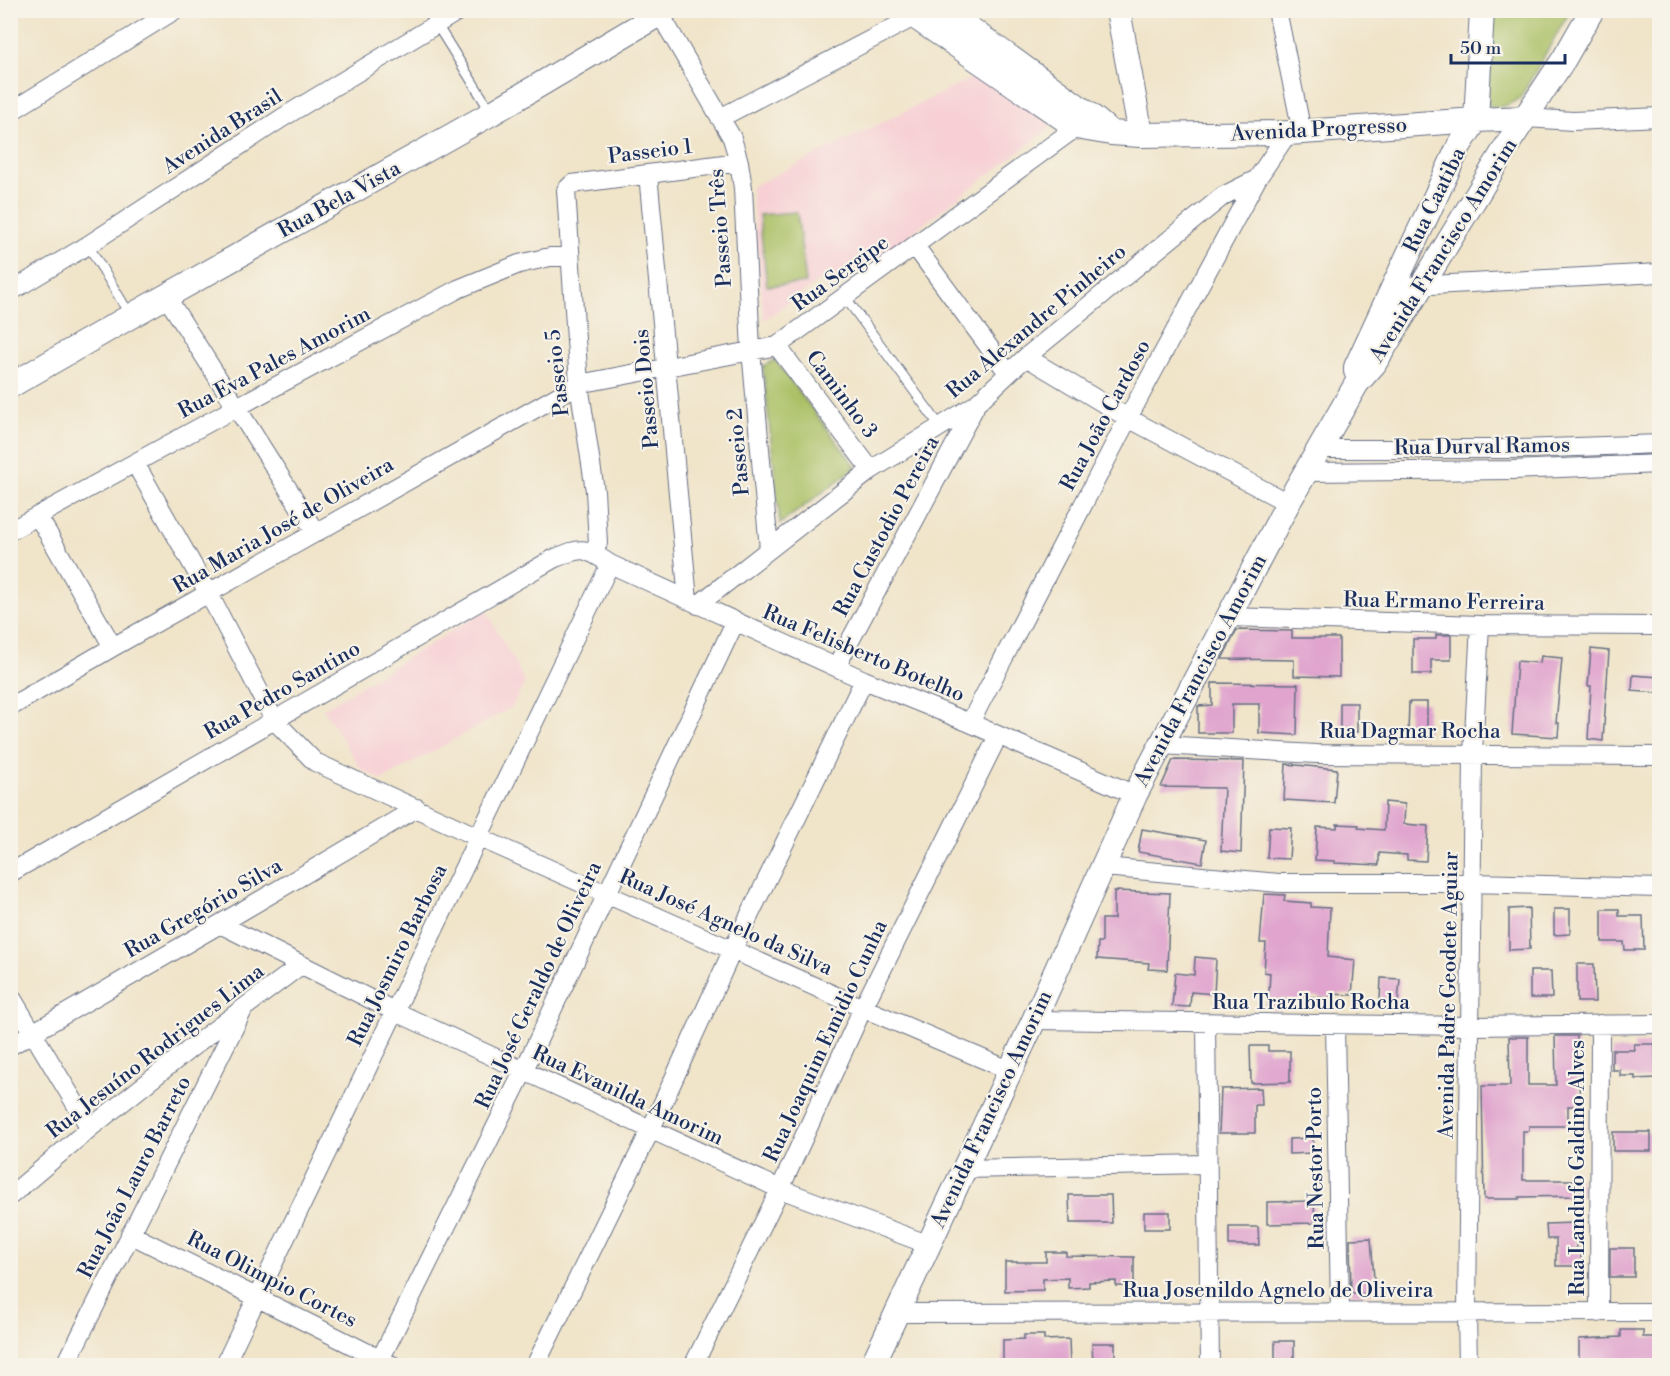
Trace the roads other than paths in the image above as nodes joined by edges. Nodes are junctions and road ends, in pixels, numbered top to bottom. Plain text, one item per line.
1 (175, 10) edge
2 (460, 10) edge
3 (944, 10) edge
4 (1118, 10) edge
5 (1277, 10) edge
6 (1482, 10) edge
7 (1592, 10) edge
8 (663, 12) edge
9 (918, 13) edge
10 (433, 18) edge
11 (10, 112) edge
12 (492, 113) junction
13 (1659, 117) edge
14 (720, 118) junction
15 (1526, 118) junction
16 (1476, 120) junction
17 (1084, 121) junction
18 (1295, 132) junction
19 (1141, 135) junction
20 (739, 162) junction
21 (648, 174) junction
22 (1257, 179) junction
23 (567, 188) joint
24 (88, 245) junction
25 (915, 246) junction
26 (569, 257) junction
27 (1659, 273) edge
28 (1421, 286) junction
29 (1392, 287) junction
30 (10, 292) edge
31 (166, 297) junction
32 (845, 297) junction
33 (131, 316) junction
34 (777, 346) junction
35 (751, 350) junction
36 (1026, 357) junction
37 (666, 366) junction
38 (1008, 373) junction
39 (1357, 383) junction
40 (579, 384) junction
41 (10, 386) edge
42 (975, 405) junction
43 (237, 407) junction
44 (1128, 418) junction
45 (940, 426) junction
46 (1659, 444) edge
47 (1318, 449) junction
48 (135, 463) junction
49 (1659, 464) edge
50 (871, 470) junction
51 (1306, 471) junction
52 (1287, 503) junction
53 (38, 516) junction
54 (10, 531) edge
55 (316, 533) junction
56 (769, 549) junction
57 (585, 550) junction
58 (610, 564) junction
59 (209, 594) junction
60 (693, 603) junction
61 (1228, 617) junction
62 (735, 622) junction
63 (1480, 625) junction
64 (1659, 626) edge
65 (113, 647) junction
66 (836, 667) junction
67 (864, 680) junction
68 (12, 701) edge
69 (274, 720) junction
70 (970, 723) junction
71 (998, 736) junction
72 (1161, 745) junction
73 (1473, 753) junction
74 (1659, 756) edge
75 (1135, 795) junction
76 (417, 807) junction
77 (480, 838) junction
78 (1104, 867) junction
79 (10, 873) edge
80 (1472, 883) junction
81 (1659, 888) edge
82 (606, 893) junction
83 (220, 924) junction
84 (733, 949) junction
85 (301, 965) junction
86 (10, 995) edge
87 (244, 1008) junction
88 (863, 1008) junction
89 (394, 1011) junction
90 (1034, 1020) junction
91 (1206, 1023) junction
92 (1335, 1024) junction
93 (1600, 1024) junction
94 (1659, 1024) edge
95 (1472, 1026) junction
96 (33, 1032) junction
97 (10, 1046) edge
98 (1009, 1070) junction
99 (523, 1072) junction
100 (90, 1128) junction
101 (650, 1131) junction
102 (1207, 1164) junction
103 (962, 1169) junction
104 (780, 1189) junction
105 (10, 1196) edge
106 (130, 1234) junction
107 (927, 1244) junction
108 (257, 1297) junction
109 (1340, 1311) junction
110 (1467, 1312) junction
111 (1659, 1312) edge
112 (896, 1313) junction
113 (1211, 1313) junction
114 (1599, 1313) junction
115 (384, 1363) edge
116 (65, 1365) edge
117 (224, 1365) edge
118 (535, 1365) edge
119 (693, 1365) edge
120 (872, 1365) edge
121 (1210, 1365) edge
122 (1468, 1365) edge

1 - 11 street
2 - 10 street, Avenida Brasil
3 - 17 main road, Avenida Progresso
4 - 19 main road
5 - 18 street
6 - 16 main road
7 - 15 main road, Avenida Francisco Amorim
8 - 12 main road, Rua Bela Vista
8 - 14 street, Passeio Três
9 - 14 street
9 - 17 main road, Avenida Progresso
10 - 12 lane
10 - 24 street, Avenida Brasil
12 - 31 main road, Rua Bela Vista
13 - 15 street
14 - 20 street, Passeio Três
15 - 16 main road, Avenida Progresso
15 - 28 main road, Avenida Francisco Amorim
16 - 18 main road, Avenida Progresso
16 - 29 main road, Rua Caatiba
17 - 19 main road, Avenida Progresso
17 - 25 street, Rua Sergipe
18 - 19 main road, Avenida Progresso
18 - 22 street, Rua João Cardoso
20 - 21 street, Passeio 1
20 - 35 street, Passeio Três
21 - 23 street, Passeio 1
21 - 37 street, Passeio Dois
22 - 36 street, Rua Alexandre Pinheiro
22 - 44 street, Rua João Cardoso
23 - 26 street, Passeio 5
24 - 30 street, Avenida Brasil
24 - 33 lane
25 - 32 street, Rua Sergipe
25 - 38 street
26 - 40 street, Passeio 5
26 - 43 street, Rua Eva Pales Amorim
27 - 28 street
28 - 29 street
28 - 39 main road, Avenida Francisco Amorim
29 - 39 main road, Rua Caatiba
31 - 33 main road, Rua Bela Vista
31 - 43 street
32 - 34 street, Rua Sergipe
32 - 45 lane
33 - 41 main road, Rua Bela Vista
34 - 35 street, Rua Sergipe
34 - 50 street, Caminho 3
35 - 37 street, Rua Sergipe
35 - 56 street, Passeio 2
36 - 38 street, Rua Alexandre Pinheiro
36 - 44 street
37 - 40 street, Rua Sergipe
37 - 60 street, Passeio Dois
38 - 42 street, Rua Alexandre Pinheiro
39 - 47 main road, Avenida Francisco Amorim
40 - 55 street, Rua Maria José de Oliveira
40 - 57 street, Passeio 5
42 - 45 street, Rua Alexandre Pinheiro
42 - 66 street, Rua Custodio Pereira
43 - 48 street, Rua Eva Pales Amorim
43 - 55 street
44 - 52 street
44 - 70 street, Rua João Cardoso
45 - 50 street, Rua Alexandre Pinheiro
46 - 47 street, Rua Durval Ramos
47 - 51 main road, Avenida Francisco Amorim
48 - 53 street, Rua Eva Pales Amorim
48 - 59 street, Rua José Agnelo da Silva
49 - 51 street, Rua Durval Ramos
50 - 56 street, Rua Alexandre Pinheiro
51 - 52 main road, Avenida Francisco Amorim
52 - 61 main road, Avenida Francisco Amorim
53 - 54 street, Rua Eva Pales Amorim
53 - 65 street
55 - 59 street, Rua Maria José de Oliveira
56 - 60 street, Rua Alexandre Pinheiro
57 - 58 street, Rua Felisberto Botelho
57 - 69 street, Rua Pedro Santino
58 - 60 street, Rua Felisberto Botelho
58 - 77 street, Rua Josmiro Barbosa
59 - 65 street, Rua Maria José de Oliveira
59 - 69 street, Rua José Agnelo da Silva
60 - 62 street, Rua Felisberto Botelho
61 - 63 street, Rua Ermano Ferreira
61 - 72 main road, Avenida Francisco Amorim
62 - 66 street, Rua Felisberto Botelho
62 - 82 street, Rua José Geraldo de Oliveira
63 - 64 street, Rua Ermano Ferreira
63 - 73 street, Avenida Padre Geodete Aguiar
65 - 68 street, Rua Maria José de Oliveira
66 - 67 street, Rua Felisberto Botelho
67 - 70 street, Rua Felisberto Botelho
67 - 84 street
69 - 76 street, Rua José Agnelo da Silva
69 - 79 street, Rua Pedro Santino
70 - 71 street, Rua Felisberto Botelho
71 - 75 street, Rua Felisberto Botelho
71 - 88 street, Rua Joaquim Emidio Cunha
72 - 73 street, Rua Dagmar Rocha
72 - 75 main road, Avenida Francisco Amorim
73 - 74 street, Rua Dagmar Rocha
73 - 80 street, Avenida Padre Geodete Aguiar
75 - 78 main road, Avenida Francisco Amorim
76 - 77 street, Rua José Agnelo da Silva
76 - 83 street, Rua Gregório Silva
77 - 82 street, Rua José Agnelo da Silva
77 - 89 street, Rua Josmiro Barbosa
78 - 80 street
78 - 90 main road, Avenida Francisco Amorim
80 - 81 street
80 - 95 street, Avenida Padre Geodete Aguiar
82 - 84 street, Rua José Agnelo da Silva
82 - 99 street, Rua José Geraldo de Oliveira
83 - 85 street, Rua Evanilda Amorim
83 - 96 street, Rua Gregório Silva
84 - 88 street, Rua José Agnelo da Silva
84 - 101 street
85 - 87 street, Rua Jesuíno Rodrigues Lima
85 - 89 street, Rua Evanilda Amorim
86 - 96 street
87 - 100 street, Rua Jesuíno Rodrigues Lima
87 - 106 street, Rua João Lauro Barreto
88 - 98 street, Rua José Agnelo da Silva
88 - 104 street, Rua Joaquim Emidio Cunha
89 - 99 street, Rua Evanilda Amorim
89 - 108 street, Rua Josmiro Barbosa
90 - 91 street, Rua Trazibulo Rocha
90 - 98 main road, Avenida Francisco Amorim
91 - 92 street, Rua Trazibulo Rocha
91 - 102 street
92 - 95 street, Rua Trazibulo Rocha
92 - 109 street, Rua Nestor Porto
93 - 94 street, Rua Trazibulo Rocha
93 - 95 street, Rua Trazibulo Rocha
93 - 114 street, Rua Landufo Galdino Alves
95 - 110 street, Avenida Padre Geodete Aguiar
96 - 97 street, Rua Gregório Silva
96 - 100 street
98 - 103 main road, Avenida Francisco Amorim
99 - 101 street, Rua Evanilda Amorim
99 - 115 street, Rua José Geraldo de Oliveira
100 - 105 street, Rua Jesuíno Rodrigues Lima
101 - 104 street, Rua Evanilda Amorim
101 - 118 street
102 - 103 street
102 - 113 street
103 - 107 main road, Avenida Francisco Amorim
104 - 107 street, Rua Evanilda Amorim
104 - 119 street, Rua Joaquim Emidio Cunha
106 - 108 street, Rua Olimpio Cortes
106 - 116 street, Rua João Lauro Barreto
107 - 112 main road, Avenida Francisco Amorim
108 - 115 street, Rua Olimpio Cortes
108 - 117 street, Rua Josmiro Barbosa
109 - 110 street, Rua Josenildo Agnelo de Oliveira
109 - 113 street, Rua Josenildo Agnelo de Oliveira
110 - 114 street, Rua Josenildo Agnelo de Oliveira
110 - 122 street, Avenida Padre Geodete Aguiar
111 - 114 street, Rua Josenildo Agnelo de Oliveira
112 - 113 street, Rua Josenildo Agnelo de Oliveira
112 - 120 main road, Avenida Francisco Amorim
113 - 121 street

